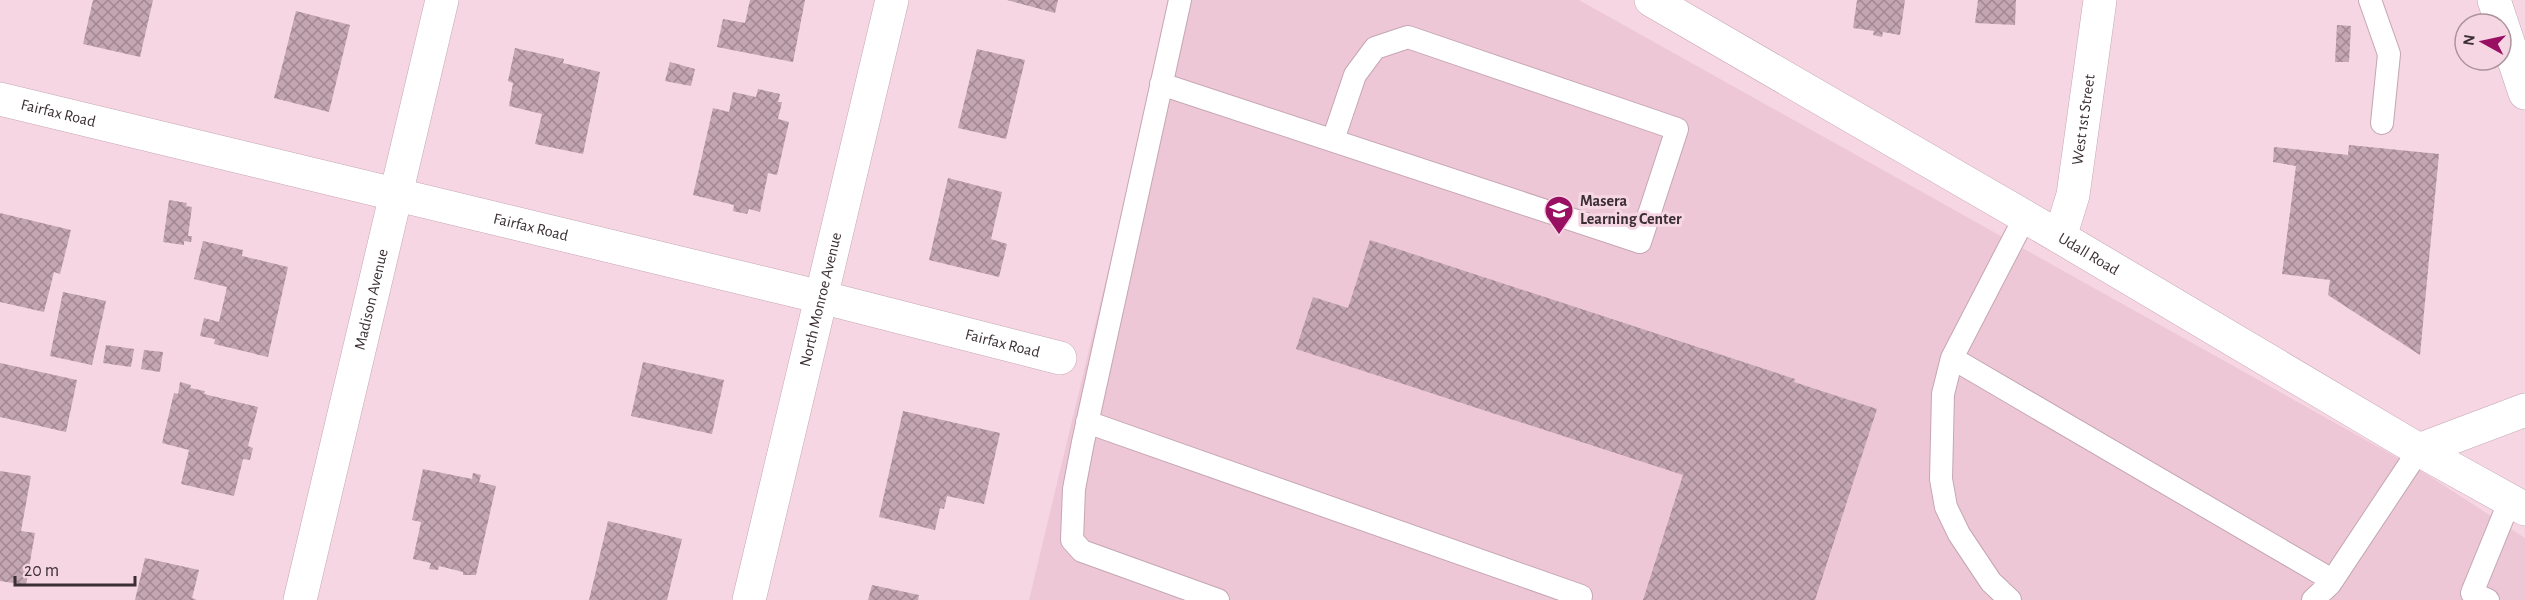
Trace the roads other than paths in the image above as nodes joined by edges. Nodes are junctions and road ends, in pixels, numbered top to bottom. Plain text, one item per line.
1 (442, 0) edge
2 (892, 0) edge
3 (1180, 0) edge
4 (1651, 0) edge
5 (2100, 0) edge
6 (2370, 0) edge
7 (2494, 0) edge
8 (1161, 84) junction
9 (2525, 93) edge
10 (0, 99) edge
11 (2382, 123) dead end
12 (1334, 140) junction
13 (397, 196) junction
14 (2025, 217) junction
15 (2061, 237) junction
16 (820, 297) junction
17 (1060, 358) dead end
18 (1952, 358) junction
19 (2525, 410) edge
20 (1087, 422) junction
21 (2419, 450) junction
22 (2517, 504) edge
23 (2332, 580) junction
24 (300, 600) edge
25 (749, 600) edge
26 (1218, 600) edge
27 (1580, 600) edge
28 (2010, 600) edge
29 (2313, 600) edge
30 (2488, 600) edge

1 - 13 street, Madison Avenue
2 - 16 street, North Monroe Avenue
3 - 8 lane
4 - 14 street, Udall Road
5 - 15 street, West 1st Street
6 - 11 lane
7 - 9 street
8 - 12 lane
8 - 20 lane
10 - 13 street, Fairfax Road
12 - 12 lane
13 - 16 street, Fairfax Road
13 - 24 street, Madison Avenue
14 - 15 street, Udall Road
14 - 18 lane
15 - 21 street, Udall Road
16 - 17 street, Fairfax Road
16 - 25 street, North Monroe Avenue
18 - 23 lane
18 - 28 lane
19 - 21 street
20 - 26 lane
20 - 27 lane
21 - 22 street, Udall Road
21 - 23 lane
22 - 30 lane
23 - 29 lane

